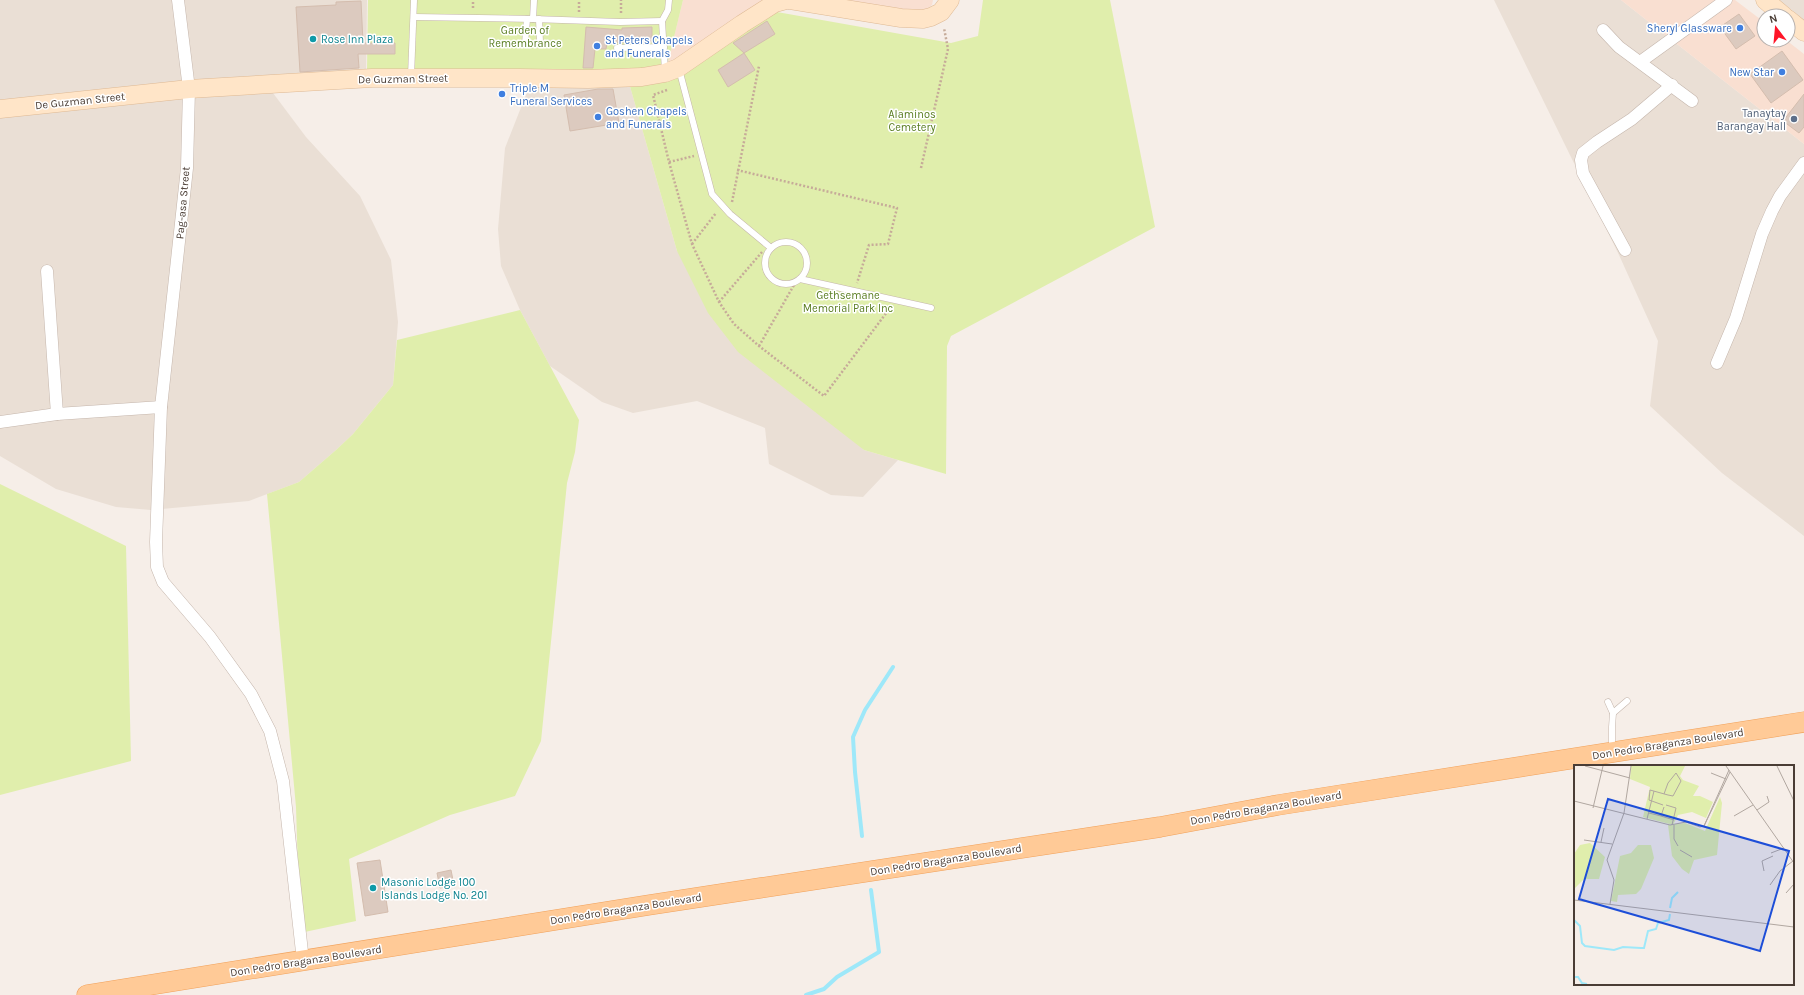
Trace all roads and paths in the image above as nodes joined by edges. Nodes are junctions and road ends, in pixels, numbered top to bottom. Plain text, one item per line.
1 (178, 0) edge
2 (414, 0) edge
3 (534, 0) edge
4 (669, 0) edge
5 (786, 0) edge
6 (790, 0) edge
7 (1726, 0) edge
8 (1765, 0) edge
9 (946, 6) edge
10 (1774, 8) edge
11 (414, 17) junction
12 (533, 19) junction
13 (662, 20) junction
14 (1796, 26) edge
15 (1603, 30) dead end
16 (1804, 32) edge
17 (540, 42) dead end
18 (525, 44) dead end
19 (664, 47) junction
20 (617, 48) dead end
21 (1640, 62) junction
22 (759, 66) dead end
23 (672, 70) junction
24 (411, 78) junction
25 (683, 85) junction
26 (1672, 85) junction
27 (189, 89) junction
28 (1692, 101) dead end
29 (0, 109) edge
30 (702, 153) junction
31 (669, 162) junction
32 (1804, 163) edge
33 (921, 168) dead end
34 (737, 170) junction
35 (722, 206) junction
36 (730, 214) junction
37 (692, 244) junction
38 (769, 247) junction
39 (1625, 250) dead end
40 (46, 272) dead end
41 (798, 280) junction
42 (855, 291) junction
43 (895, 301) junction
44 (720, 302) junction
45 (931, 308) dead end
46 (759, 346) junction
47 (1717, 364) dead end
48 (161, 407) junction
49 (57, 414) junction
50 (0, 422) edge
51 (1627, 701) dead end
52 (1608, 702) dead end
53 (1613, 713) junction
54 (1804, 722) edge
55 (1612, 752) junction
56 (303, 961) junction
57 (87, 995) edge

1 - 27 street, Pag-asa Street
2 - 11 lane
3 - 12 lane
4 - 13 lane
5 - 23 street, De Guzman Street
6 - 9 street
7 - 21 street
8 - 10 street
9 - 33 path
11 - 12 lane
11 - 24 lane
12 - 13 lane
12 - 17 lane
12 - 18 lane
13 - 19 lane
14 - 16 street
15 - 21 street
19 - 20 lane
19 - 23 lane
21 - 26 street
22 - 34 path
23 - 24 street, De Guzman Street
23 - 25 lane
24 - 27 street, De Guzman Street
25 - 30 lane
25 - 31 path
26 - 28 street
26 - 39 street
27 - 29 street, De Guzman Street
27 - 48 street, Pag-asa Street
30 - 31 path
30 - 35 lane
31 - 37 path
32 - 47 street
34 - 36 path
34 - 42 path
35 - 36 lane
35 - 37 path
36 - 38 lane
37 - 44 path
38 - 41 lane
38 - 41 lane
38 - 44 path
40 - 49 street
41 - 42 lane
41 - 46 path
42 - 43 lane
43 - 45 lane
43 - 46 path
44 - 46 path
48 - 49 street
48 - 56 street, Pag-asa Street
49 - 50 street
51 - 53 lane
52 - 53 lane
53 - 55 lane
54 - 55 main road, Don Pedro Braganza Boulevard
55 - 56 main road, Don Pedro Braganza Boulevard
56 - 57 main road, Don Pedro Braganza Boulevard

